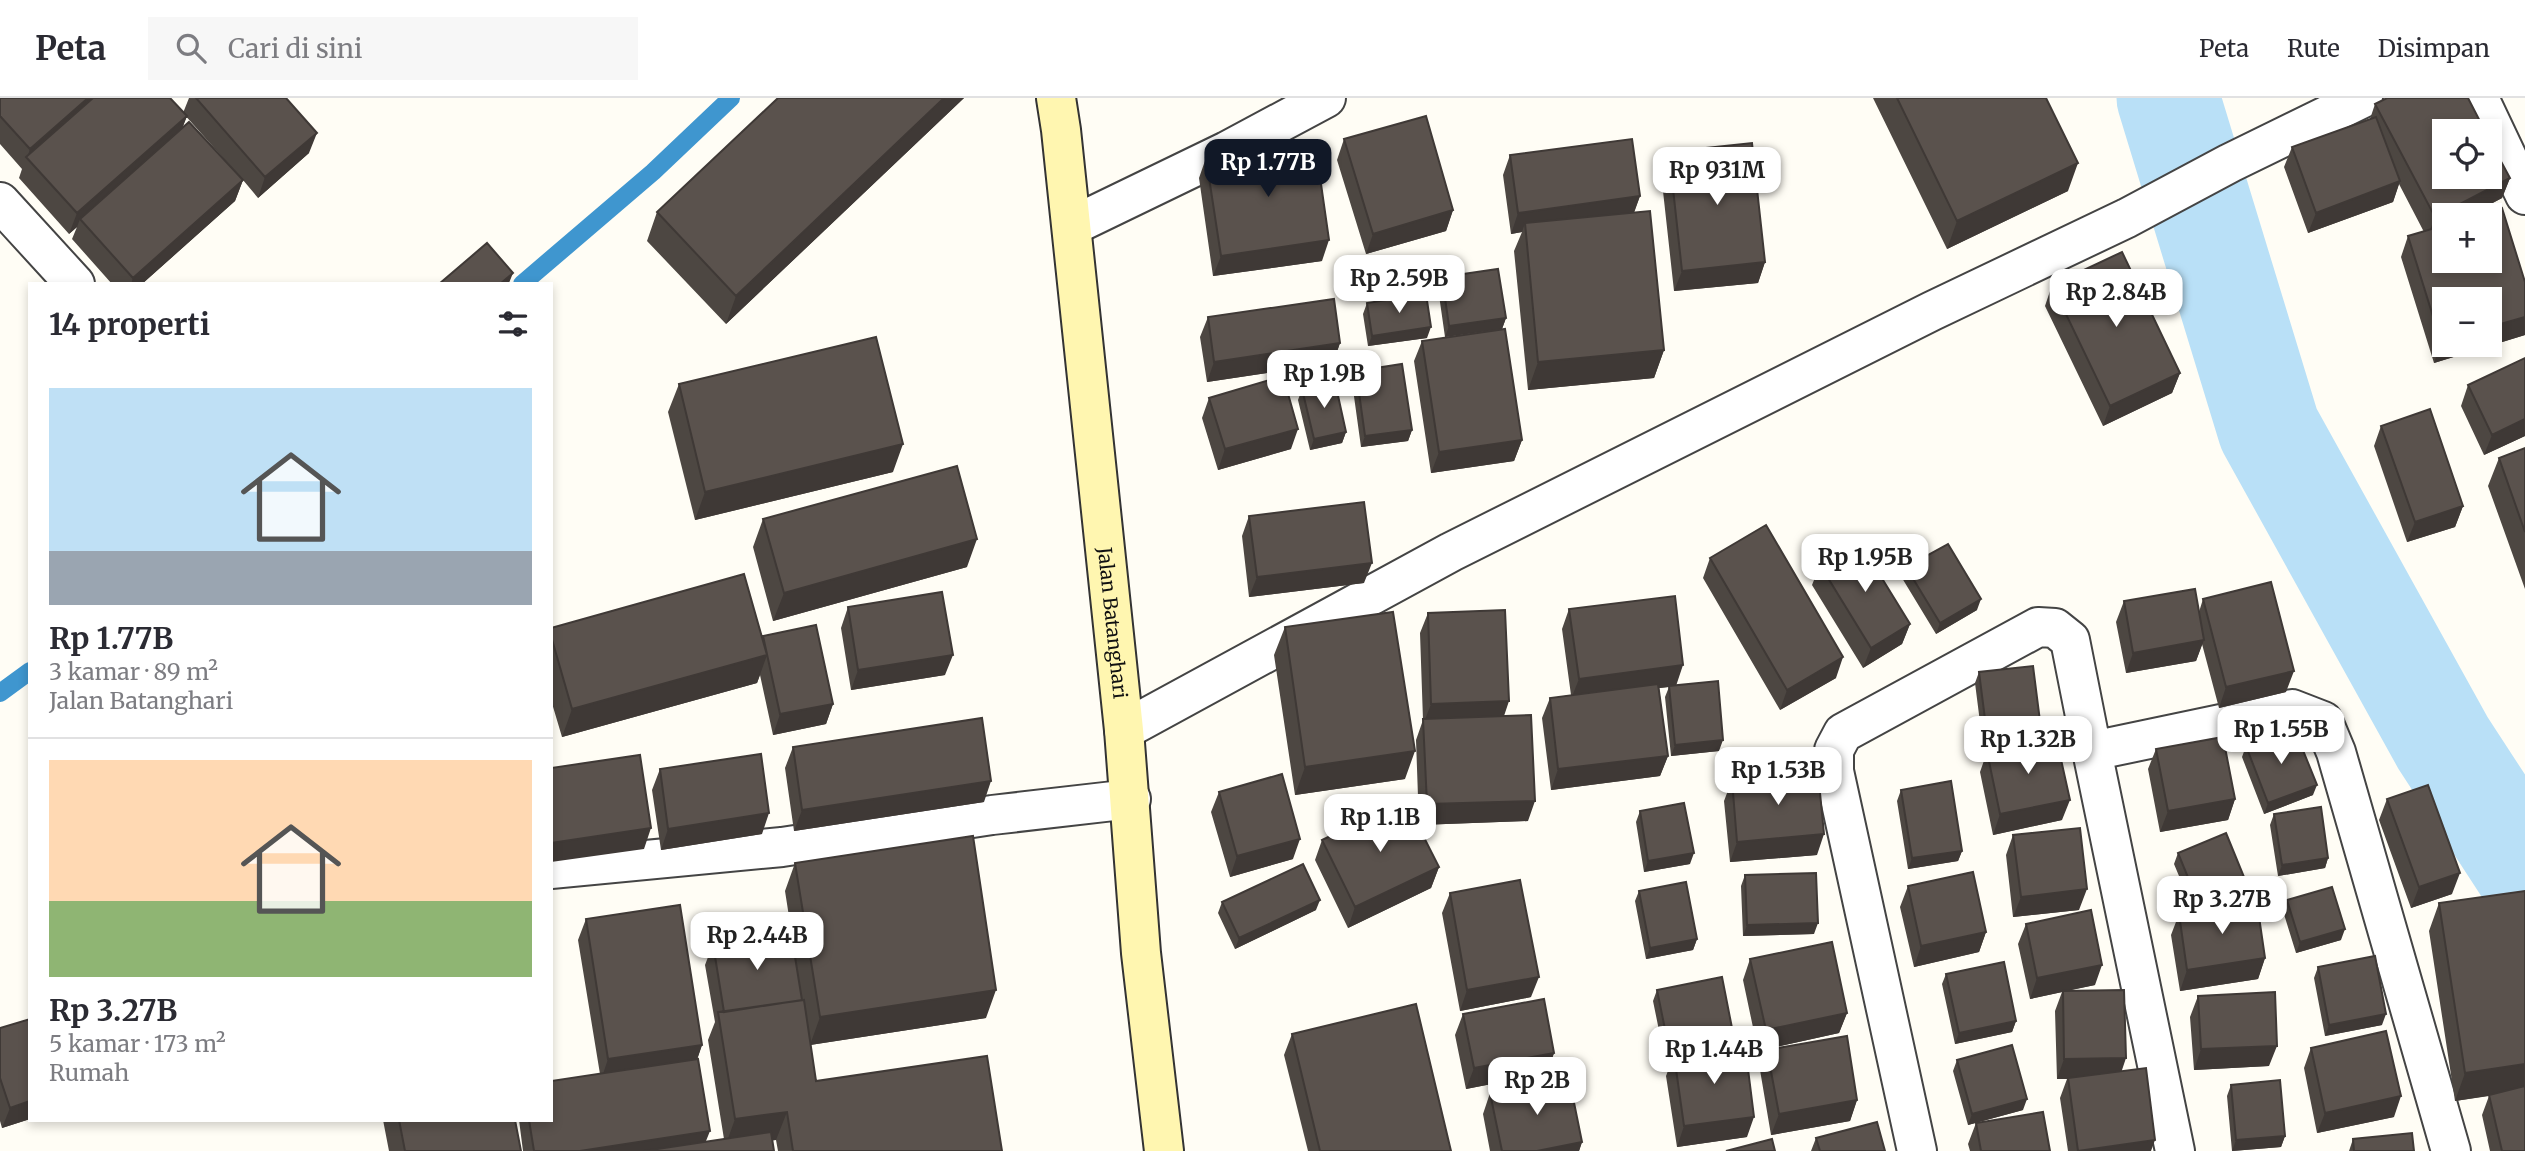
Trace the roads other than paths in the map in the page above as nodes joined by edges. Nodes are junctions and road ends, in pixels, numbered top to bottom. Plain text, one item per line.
1 (1056, 98) edge
2 (1326, 98) edge
3 (2363, 98) edge
4 (2479, 98) edge
5 (2525, 195) edge
6 (0, 202) edge
7 (1072, 226) junction
8 (73, 282) edge
9 (1125, 730) junction
10 (2092, 751) junction
11 (1131, 799) junction
12 (553, 869) edge
13 (1164, 1151) edge
14 (1917, 1151) edge
15 (2175, 1151) edge
16 (2451, 1151) edge

1 - 7 street, Jalan Batanghari
2 - 7 street
3 - 9 street
4 - 5 street
6 - 8 street
7 - 9 street, Jalan Batanghari
9 - 11 street, Jalan Batanghari
10 - 14 street
10 - 15 street
10 - 16 street
11 - 12 street
11 - 13 street, Jalan Batanghari

